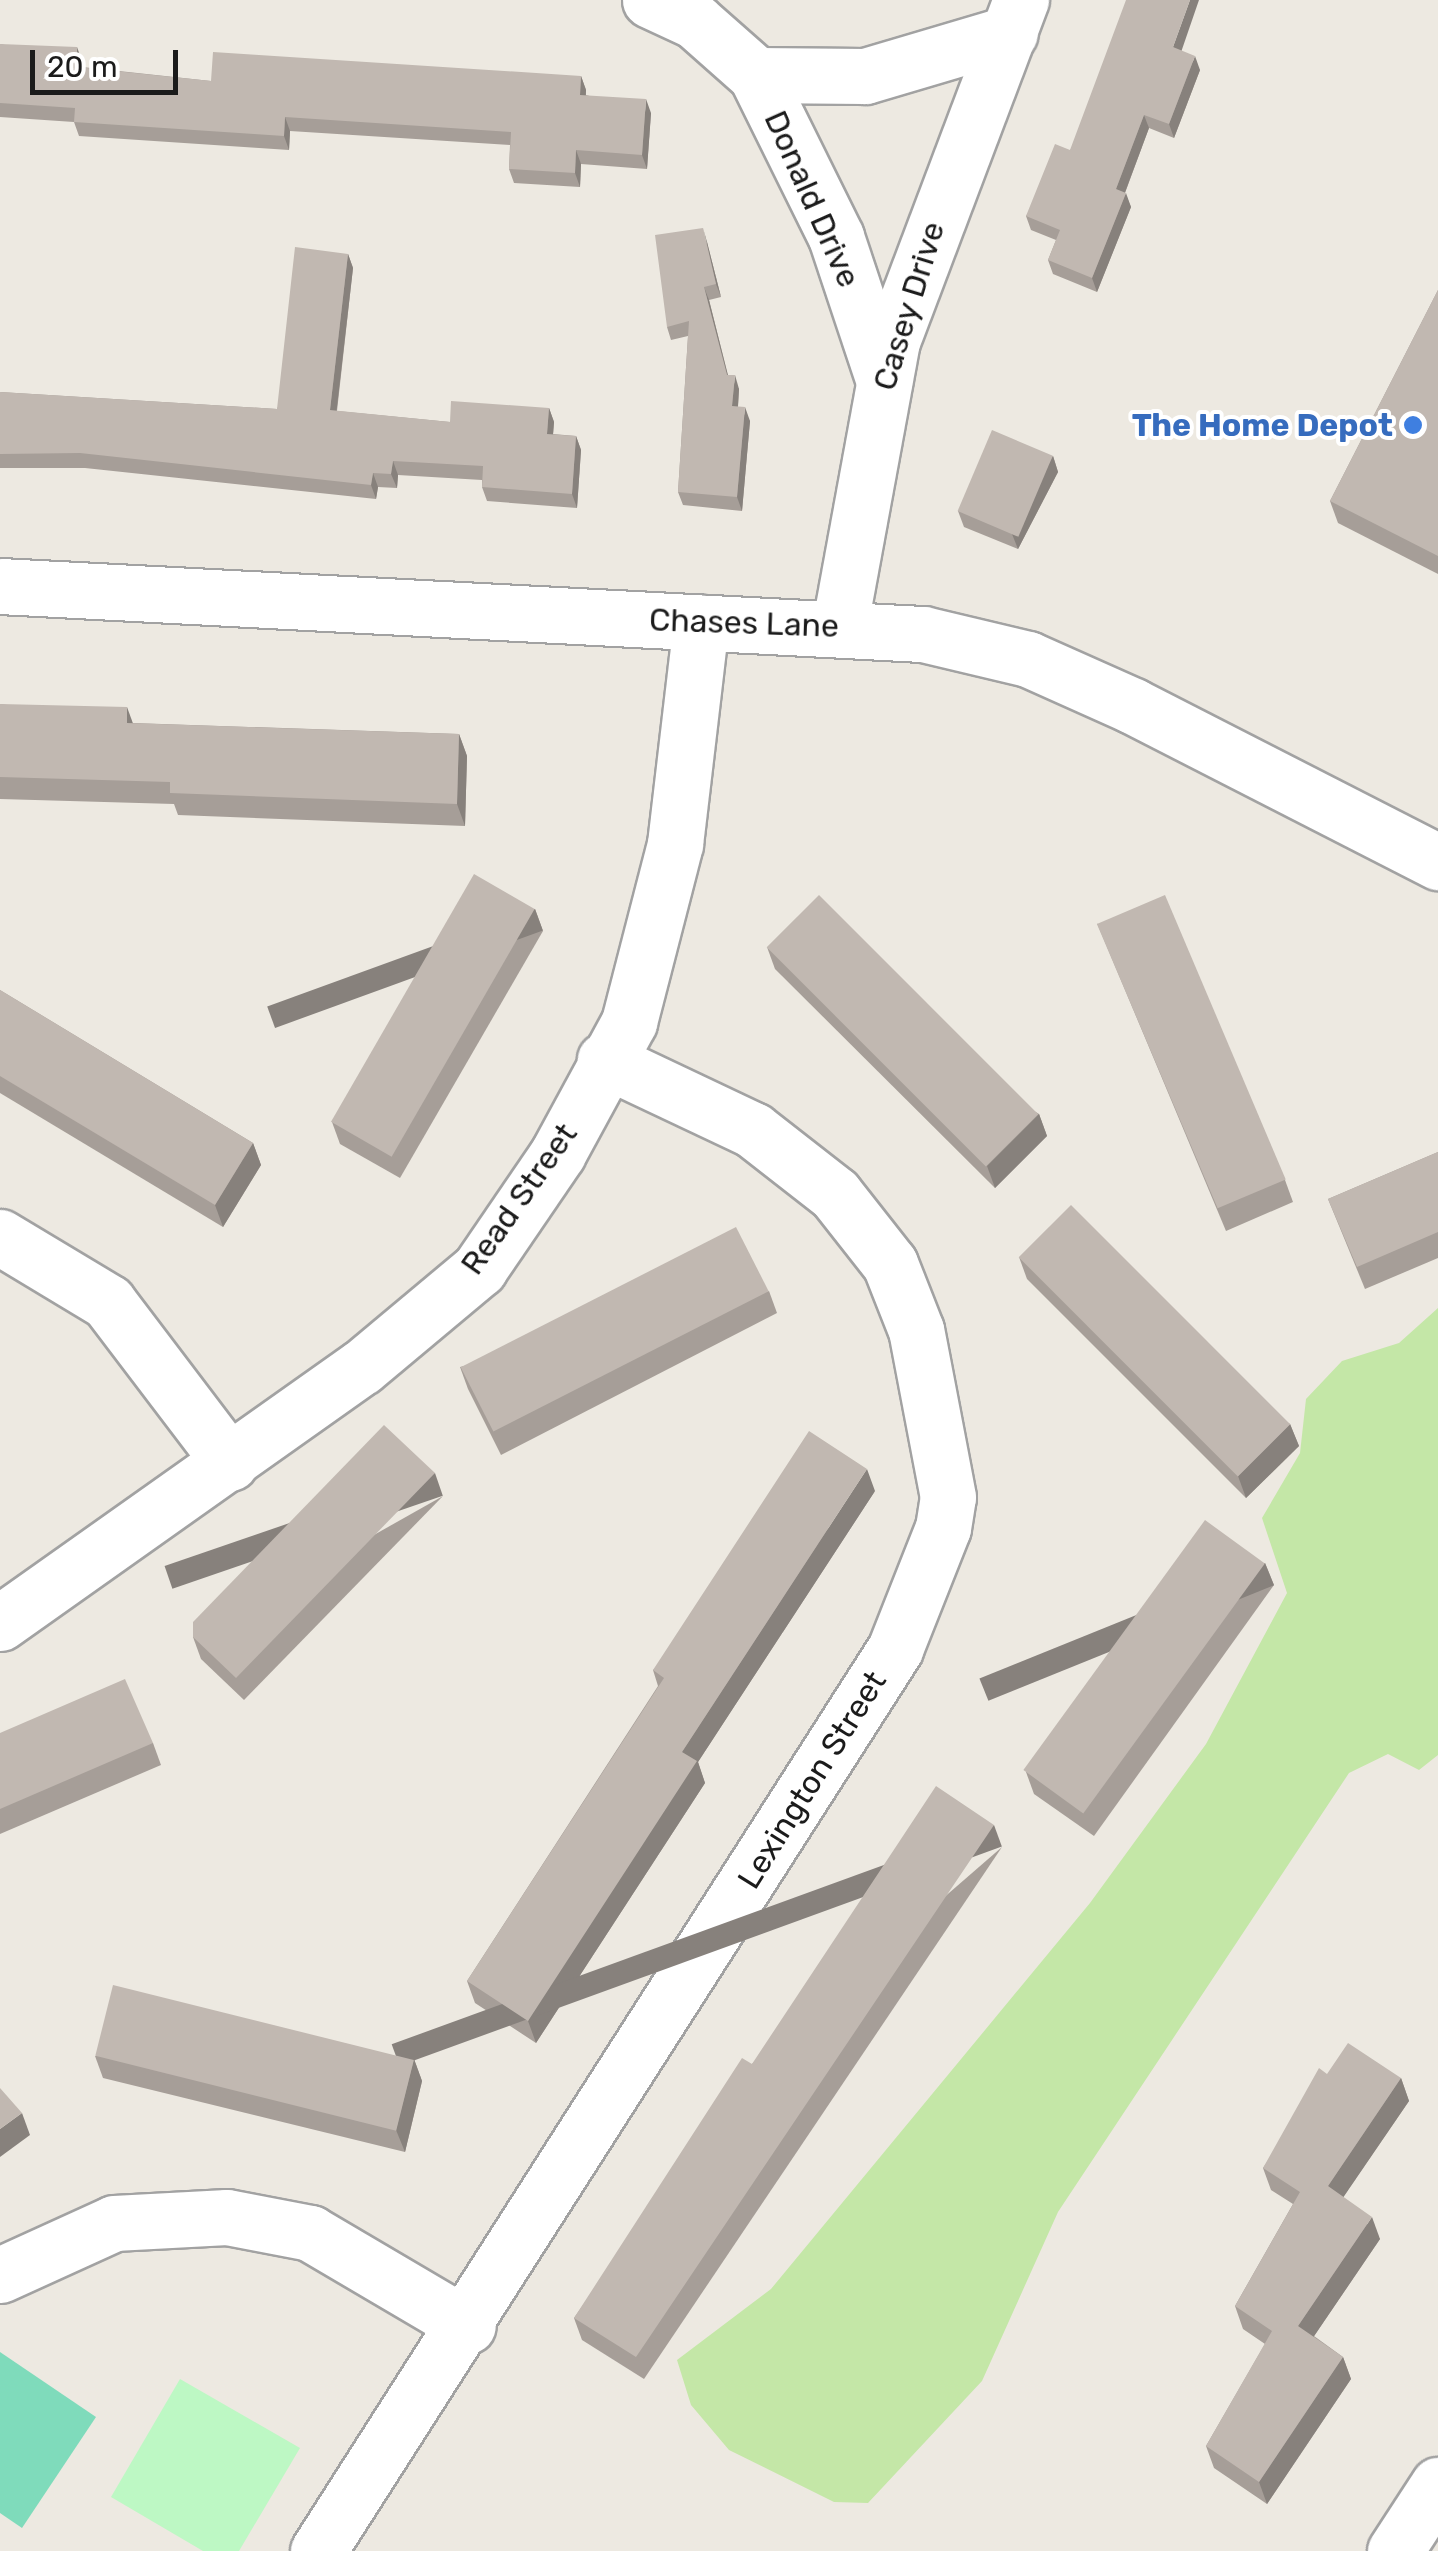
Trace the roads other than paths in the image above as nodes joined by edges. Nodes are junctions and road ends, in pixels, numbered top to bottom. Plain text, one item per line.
1 (650, 0) edge
2 (1016, 17) edge
3 (756, 76) junction
4 (884, 381) junction
5 (0, 586) edge
6 (701, 623) junction
7 (840, 624) junction
8 (1438, 862) edge
9 (605, 1060) junction
10 (0, 1236) edge
11 (230, 1463) junction
12 (0, 1623) edge
13 (0, 2275) edge
14 (468, 2326) junction
15 (1438, 2486) edge
16 (318, 2551) edge
17 (1395, 2551) edge

1 - 3 street, Donald Drive
2 - 3 street, Donald Drive
2 - 4 street, Casey Drive
3 - 4 street, Donald Drive
4 - 7 street, Casey Drive
5 - 6 street, Chases Lane
6 - 7 street, Chases Lane
6 - 9 street, Read Street
7 - 8 street, Chases Lane
9 - 11 street, Read Street
9 - 14 street, Lexington Street
10 - 11 street
11 - 12 street, Read Street
13 - 14 street
14 - 16 street, Lexington Street
15 - 17 street

